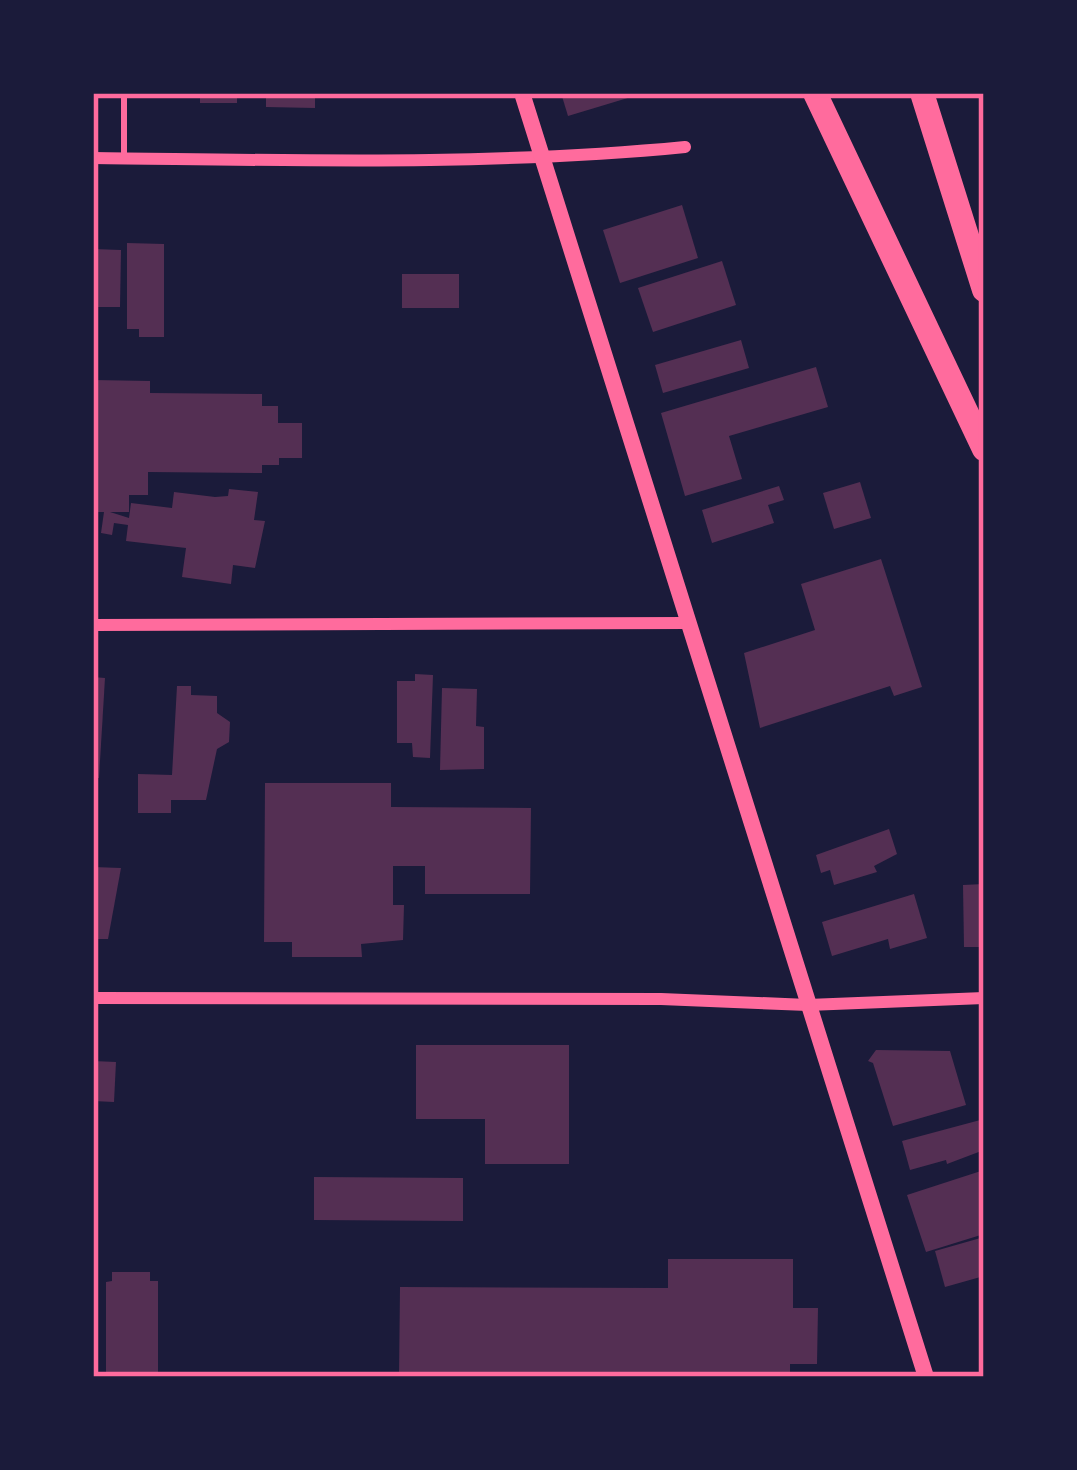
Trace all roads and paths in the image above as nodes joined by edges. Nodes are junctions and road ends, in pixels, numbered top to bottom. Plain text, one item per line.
1 (124, 93) edge
2 (522, 93) edge
3 (815, 93) edge
4 (922, 93) edge
5 (685, 147) dead end
6 (542, 157) junction
7 (93, 158) edge
8 (124, 158) junction
9 (984, 290) edge
10 (984, 449) edge
11 (688, 623) junction
12 (93, 626) edge
13 (93, 998) edge
14 (984, 998) edge
15 (808, 1005) junction
16 (926, 1377) edge

1 - 8 lane
2 - 6 street
3 - 10 highway
4 - 9 highway
5 - 6 street
6 - 8 street
6 - 11 street
7 - 8 street
11 - 12 street
11 - 15 street
13 - 15 street
14 - 15 street
15 - 16 street

